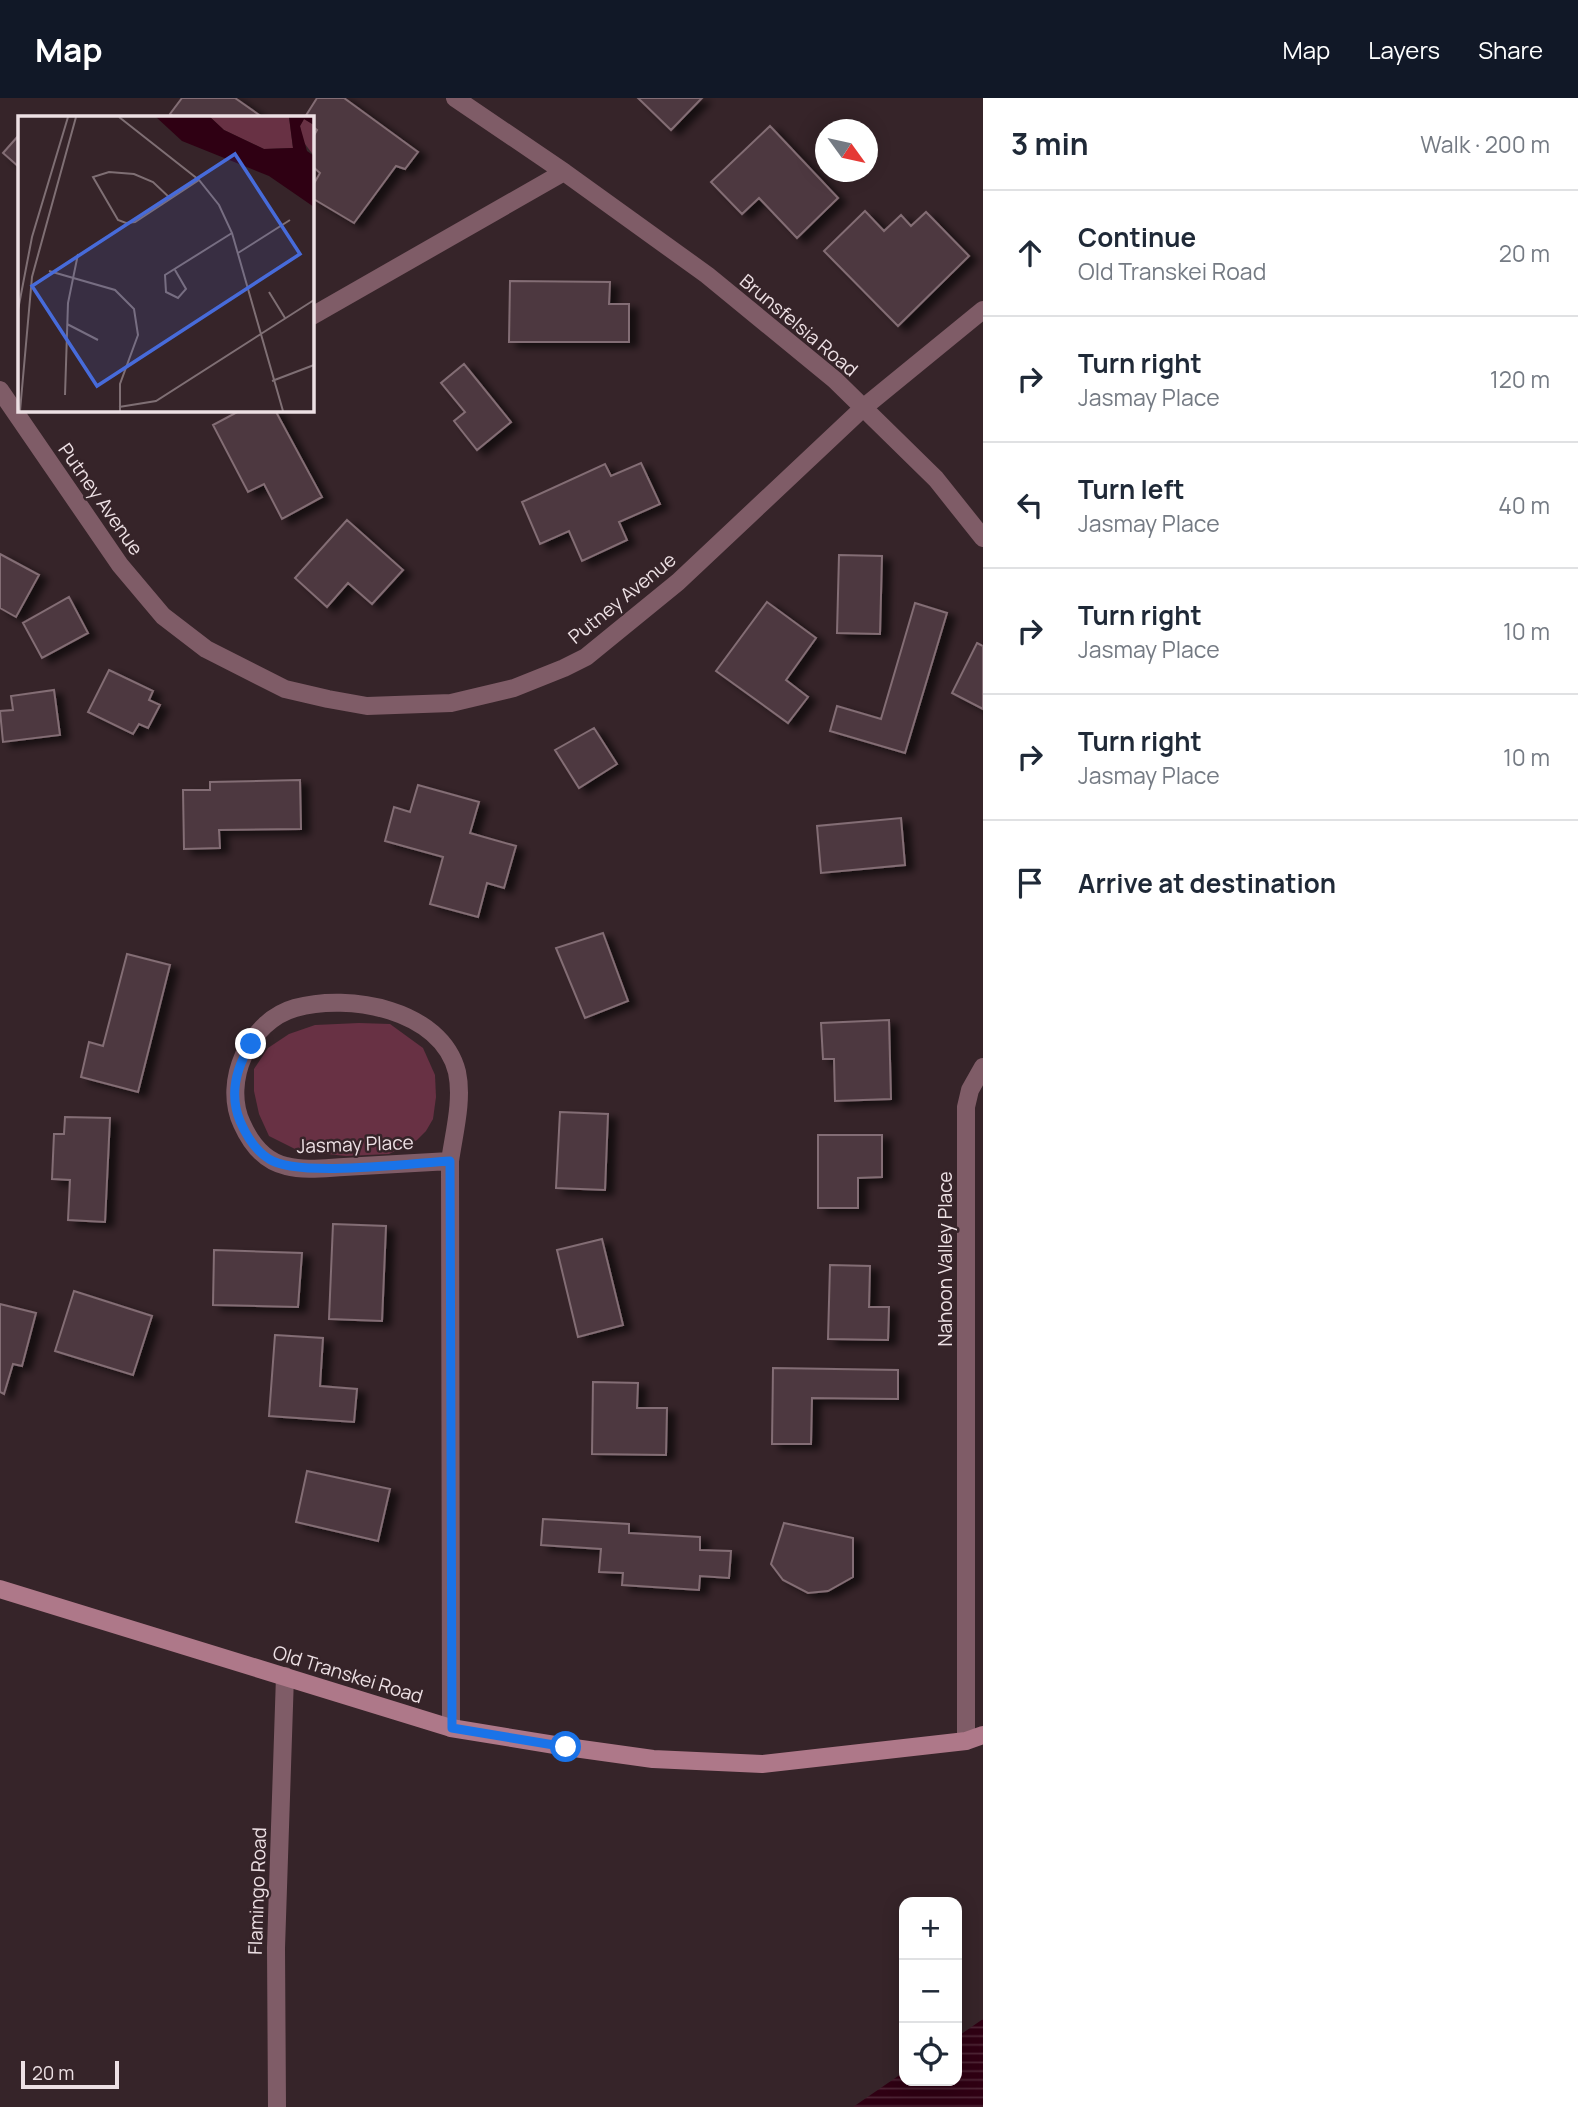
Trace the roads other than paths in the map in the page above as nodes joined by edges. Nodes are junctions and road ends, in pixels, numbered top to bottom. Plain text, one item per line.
1 (455, 98) edge
2 (564, 172) junction
3 (983, 310) edge
4 (313, 315) edge
5 (0, 390) edge
6 (863, 408) junction
7 (983, 538) edge
8 (983, 1067) edge
9 (450, 1161) junction
10 (975, 1454) edge
11 (0, 1588) edge
12 (285, 1676) junction
13 (452, 1728) junction
14 (974, 1738) edge
15 (277, 2107) edge

1 - 2 street, Brunsfelsia Road
2 - 4 street
2 - 6 street, Brunsfelsia Road
3 - 6 street, Putney Avenue
5 - 6 street, Putney Avenue
6 - 7 street, Brunsfelsia Road
8 - 10 street, Nahoon Valley Place
9 - 9 street, Jasmay Place
9 - 13 street, Jasmay Place
10 - 14 street, Nahoon Valley Place
11 - 12 main road, Old Transkei Road
12 - 13 main road, Old Transkei Road
12 - 15 street, Flamingo Road
13 - 14 main road, Old Transkei Road

